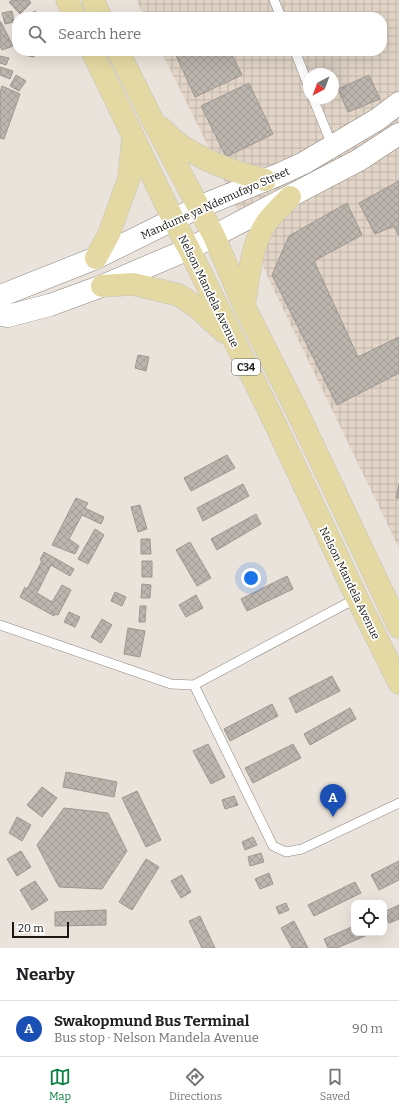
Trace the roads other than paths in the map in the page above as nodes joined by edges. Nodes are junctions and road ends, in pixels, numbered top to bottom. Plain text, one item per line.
1 (67, 0) edge
2 (274, 0) edge
3 (73, 12) edge
4 (279, 12) edge
5 (94, 56) edge
6 (120, 56) edge
7 (297, 56) edge
8 (303, 72) edge
9 (399, 103) edge
10 (316, 104) edge
11 (152, 121) junction
12 (399, 134) edge
13 (133, 136) junction
14 (332, 145) junction
15 (265, 180) junction
16 (290, 197) junction
17 (199, 208) junction
18 (173, 219) junction
19 (214, 236) junction
20 (189, 249) junction
21 (96, 258) junction
22 (102, 286) junction
23 (0, 296) edge
24 (244, 306) junction
25 (0, 315) edge
26 (233, 339) junction
27 (357, 598) junction
28 (0, 625) edge
29 (399, 628) edge
30 (399, 683) edge
31 (194, 685) junction
32 (399, 803) edge

1 - 3 main road
2 - 4 lane
5 - 13 main road, Nelson Mandela Avenue / C34
6 - 11 main road, C34
7 - 8 lane
9 - 14 street, Mandume ya Ndemufayo Street
10 - 14 lane
11 - 15 main road
11 - 17 main road, C34
12 - 16 street
13 - 18 main road, Nelson Mandela Avenue / C34
13 - 21 main road
14 - 15 street, Mandume ya Ndemufayo Street
15 - 17 street, Mandume ya Ndemufayo Street
16 - 19 street
16 - 24 main road
17 - 18 street, Mandume ya Ndemufayo Street
17 - 19 main road, C34
18 - 20 main road, Nelson Mandela Avenue / C34
18 - 21 street, Mandume ya Ndemufayo Street
19 - 20 street
19 - 24 main road, C34
20 - 22 street
20 - 26 main road, Nelson Mandela Avenue / C34
21 - 23 street, Mandume ya Ndemufayo Street
22 - 25 street
22 - 26 main road
24 - 29 main road, C34
26 - 27 main road, Nelson Mandela Avenue / C34
27 - 30 main road, Nelson Mandela Avenue / C34
27 - 31 lane
28 - 31 lane
31 - 32 lane

